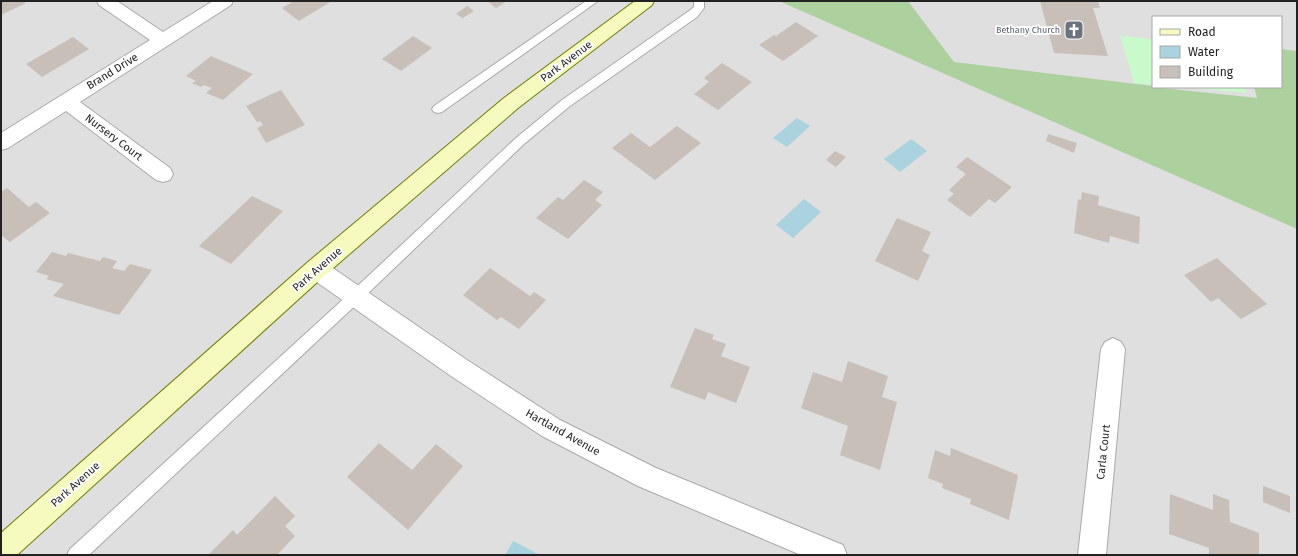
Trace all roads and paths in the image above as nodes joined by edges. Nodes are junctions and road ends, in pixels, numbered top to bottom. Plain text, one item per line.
1 (106, 1) edge
2 (225, 1) edge
3 (593, 1) edge
4 (646, 1) edge
5 (699, 1) edge
6 (162, 40) junction
7 (66, 101) junction
8 (438, 109) dead end
9 (1, 142) edge
10 (163, 174) dead end
11 (316, 269) junction
12 (355, 297) junction
13 (1114, 349) dead end
14 (1, 551) edge
15 (76, 555) edge
16 (833, 555) edge
17 (1092, 555) edge

1 - 6 street
2 - 6 street, Brand Drive
3 - 8 lane
4 - 11 main road, Park Avenue
5 - 12 lane
6 - 7 street, Brand Drive
7 - 9 street, Brand Drive
7 - 10 street, Nursery Court
11 - 12 street, Hartland Avenue
11 - 14 main road, Park Avenue
12 - 15 lane
12 - 16 street, Hartland Avenue
13 - 17 street, Carla Court

